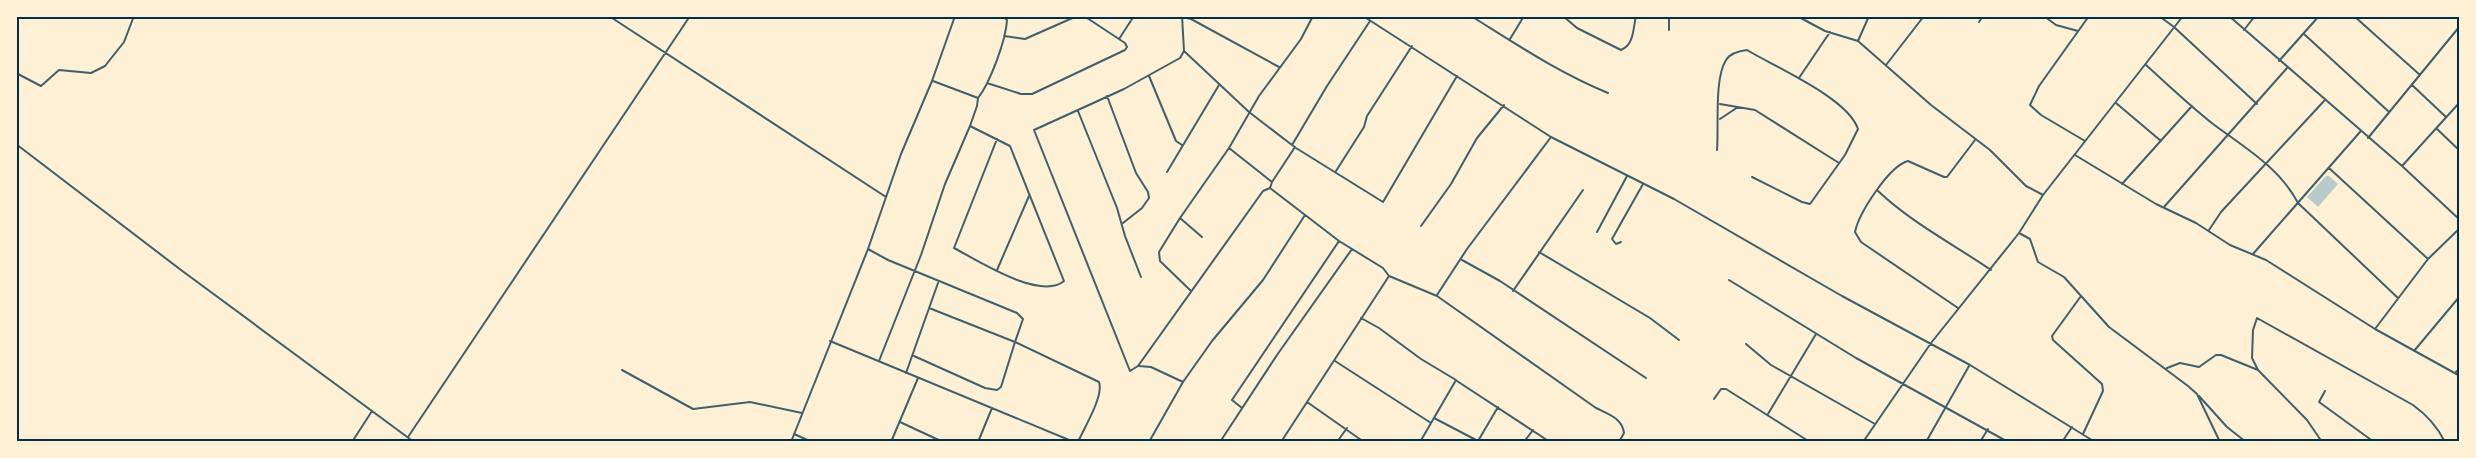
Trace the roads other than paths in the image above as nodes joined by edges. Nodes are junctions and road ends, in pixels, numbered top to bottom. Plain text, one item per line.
1 (134, 16) edge
2 (609, 16) edge
3 (690, 16) edge
4 (955, 16) edge
5 (1002, 16) edge
6 (1077, 16) edge
7 (1084, 16) edge
8 (1134, 16) edge
9 (1313, 16) edge
10 (1363, 16) edge
11 (1471, 16) edge
12 (1524, 16) edge
13 (1563, 16) edge
14 (1636, 16) edge
15 (1669, 16) edge
16 (1797, 16) edge
17 (1869, 16) edge
18 (1924, 16) edge
19 (1983, 16) edge
20 (2044, 16) edge
21 (2089, 16) edge
22 (2159, 16) edge
23 (2183, 16) edge
24 (2229, 16) edge
25 (2255, 16) edge
26 (2319, 16) edge
27 (2354, 16) edge
28 (1182, 17) edge
29 (1370, 21) junction
30 (1979, 22) dead end
31 (2174, 27) junction
32 (2460, 27) edge
33 (1669, 30) dead end
34 (2244, 30) junction
35 (2078, 31) junction
36 (1830, 32) junction
37 (2304, 34) junction
38 (1004, 36) junction
39 (1119, 39) junction
40 (1509, 40) junction
41 (1858, 40) junction
42 (1412, 46) junction
43 (1184, 51) junction
44 (665, 53) junction
45 (2279, 60) junction
46 (1886, 65) junction
47 (2146, 65) junction
48 (1279, 67) junction
49 (2287, 68) junction
50 (16, 73) edge
51 (2420, 75) junction
52 (1149, 76) junction
53 (1457, 76) junction
54 (1798, 78) junction
55 (932, 81) junction
56 (987, 83) junction
57 (1219, 85) junction
58 (2412, 85) junction
59 (1608, 93) dead end
60 (1107, 96) junction
61 (978, 98) junction
62 (2324, 101) junction
63 (2460, 102) edge
64 (2116, 103) junction
65 (1719, 104) junction
66 (2257, 104) junction
67 (1504, 105) junction
68 (2193, 106) junction
69 (1738, 107) junction
70 (1078, 111) junction
71 (1249, 112) junction
72 (2389, 112) junction
73 (2446, 117) junction
74 (1719, 120) junction
75 (970, 126) junction
76 (2437, 129) junction
77 (2360, 132) junction
78 (2229, 135) junction
79 (1551, 137) junction
80 (2368, 138) junction
81 (997, 139) junction
82 (1975, 140) junction
83 (2085, 141) junction
84 (2161, 141) junction
85 (16, 144) edge
86 (1183, 146) junction
87 (1294, 146) junction
88 (1229, 148) junction
89 (1717, 150) dead end
90 (2460, 151) edge
91 (2076, 154) junction
92 (1839, 163) junction
93 (2266, 164) junction
94 (2402, 166) junction
95 (2328, 167) junction
96 (1336, 171) junction
97 (1167, 172) dead end
98 (1627, 176) junction
99 (1752, 177) dead end
100 (1272, 182) junction
101 (1643, 184) junction
102 (2122, 184) junction
103 (1270, 188) junction
104 (1583, 190) dead end
105 (1877, 191) junction
106 (1029, 195) junction
107 (2043, 195) junction
108 (886, 197) junction
109 (2298, 203) junction
110 (2164, 207) junction
111 (1305, 216) junction
112 (1180, 218) junction
113 (2460, 220) edge
114 (1122, 224) junction
115 (1421, 225) dead end
116 (2460, 228) edge
117 (2208, 230) junction
118 (1597, 232) dead end
119 (2019, 233) junction
120 (1202, 237) dead end
121 (1339, 241) junction
122 (1621, 242) dead end
123 (868, 249) junction
124 (1352, 249) junction
125 (1539, 252) junction
126 (2253, 255) junction
127 (2428, 259) junction
128 (1462, 260) junction
129 (997, 270) junction
130 (1991, 270) junction
131 (914, 271) junction
132 (1389, 276) junction
133 (1141, 277) dead end
134 (1729, 280) dead end
135 (939, 281) junction
136 (1191, 290) junction
137 (1513, 291) junction
138 (1437, 296) junction
139 (2081, 296) junction
140 (2460, 296) edge
141 (2398, 298) junction
142 (929, 308) junction
143 (1959, 308) junction
144 (1360, 318) junction
145 (2375, 328) junction
146 (1816, 333) junction
147 (1679, 340) dead end
148 (830, 341) junction
149 (1015, 342) junction
150 (1931, 343) junction
151 (1746, 344) dead end
152 (2414, 351) junction
153 (914, 356) junction
154 (1335, 361) junction
155 (879, 362) junction
156 (1970, 365) junction
157 (1138, 366) junction
158 (2166, 368) junction
159 (2460, 368) edge
160 (622, 370) dead end
161 (2258, 370) junction
162 (906, 373) junction
163 (2455, 373) junction
164 (1792, 375) junction
165 (2460, 376) edge
166 (918, 378) junction
167 (1646, 378) dead end
168 (1456, 380) junction
169 (1183, 382) junction
170 (1903, 384) junction
171 (2325, 391) dead end
172 (2196, 394) junction
173 (1714, 399) dead end
174 (1307, 402) junction
175 (1947, 406) junction
176 (992, 408) junction
177 (1242, 408) junction
178 (1498, 408) junction
179 (373, 411) junction
180 (802, 413) junction
181 (1768, 414) junction
182 (1434, 418) junction
183 (900, 422) junction
184 (1432, 423) junction
185 (1875, 424) junction
186 (2072, 427) junction
187 (1347, 428) junction
188 (1988, 429) junction
189 (1533, 430) junction
190 (794, 434) junction
191 (2082, 434) junction
192 (408, 437) junction
193 (352, 441) edge
194 (414, 441) edge
195 (791, 441) edge
196 (812, 441) edge
197 (891, 441) edge
198 (943, 441) edge
199 (978, 441) edge
200 (1076, 441) edge
201 (1149, 441) edge
202 (1220, 441) edge
203 (1281, 441) edge
204 (1337, 441) edge
205 (1364, 441) edge
206 (1420, 441) edge
207 (1478, 441) edge
208 (1524, 441) edge
209 (1550, 441) edge
210 (1619, 441) edge
211 (1810, 441) edge
212 (1863, 441) edge
213 (1926, 441) edge
214 (1980, 441) edge
215 (2008, 441) edge
216 (2062, 441) edge
217 (2095, 441) edge
218 (2220, 441) edge
219 (2246, 441) edge
220 (2322, 441) edge
221 (2374, 441) edge
222 (2445, 441) edge

1 - 50 street
2 - 44 street
3 - 44 street
4 - 55 street
5 - 38 street
6 - 38 street
7 - 39 street
8 - 39 street
9 - 48 street
10 - 29 street
11 - 40 street
12 - 40 street
13 - 14 street
15 - 33 street
16 - 36 street
17 - 41 street
18 - 46 street
19 - 30 street
20 - 35 street
21 - 35 street
22 - 31 street
23 - 31 street
24 - 34 street
25 - 34 street
26 - 37 street
27 - 51 street
28 - 43 street
28 - 48 street
29 - 42 street
29 - 87 street
31 - 47 street
31 - 66 street
32 - 51 street
34 - 45 street
35 - 83 street
36 - 41 street
36 - 54 street
37 - 45 street
37 - 72 street
38 - 56 street
39 - 56 street
40 - 59 street
41 - 46 street
42 - 53 street
42 - 96 street
43 - 52 street
43 - 57 street
44 - 108 street
44 - 192 street
45 - 49 street
46 - 82 street
47 - 64 street
47 - 68 street
48 - 71 street
49 - 62 street
49 - 66 street
51 - 58 street
52 - 60 street
52 - 86 street
53 - 67 street
53 - 96 street
54 - 65 street
54 - 92 street
55 - 61 street
55 - 108 street
56 - 61 street
57 - 71 street
57 - 86 street
58 - 72 street
58 - 73 street
60 - 70 street
60 - 114 street
61 - 75 street
62 - 77 street
62 - 93 street
63 - 73 street
64 - 83 street
64 - 84 street
65 - 69 street
65 - 74 street
66 - 78 street
67 - 79 street
67 - 115 street
68 - 78 street
68 - 84 street
69 - 74 street
69 - 92 street
70 - 114 street
70 - 157 street
71 - 87 street
71 - 88 street
72 - 80 street
73 - 76 street
74 - 89 street
75 - 81 street
75 - 131 street
76 - 90 street
76 - 94 street
77 - 80 street
77 - 95 street
78 - 93 street
78 - 110 street
79 - 98 street
79 - 128 street
80 - 94 street
81 - 106 street
81 - 129 street
82 - 105 street
82 - 107 street
83 - 91 street
84 - 102 street
85 - 179 street
86 - 97 street
87 - 96 street
87 - 100 street
88 - 100 street
88 - 112 street
91 - 102 street
91 - 107 street
92 - 99 street
93 - 109 street
93 - 117 street
94 - 113 street
95 - 109 street
95 - 127 street
98 - 101 street
98 - 118 street
100 - 103 street
101 - 122 street
101 - 150 street
102 - 110 street
103 - 111 street
103 - 136 street
104 - 125 street
105 - 130 street
105 - 143 street
106 - 129 street
106 - 129 street
107 - 119 street
108 - 123 street
109 - 126 street
109 - 141 street
110 - 117 street
111 - 121 street
111 - 169 street
112 - 120 street
112 - 136 street
114 - 133 street
116 - 127 street
117 - 126 street
119 - 130 street
119 - 139 street
121 - 124 street
121 - 177 street
123 - 131 street
123 - 148 street
124 - 132 street
124 - 177 street
125 - 137 street
125 - 147 street
126 - 145 street
127 - 141 street
128 - 137 street
128 - 138 street
130 - 143 street
131 - 135 street
131 - 155 street
132 - 138 street
132 - 144 street
134 - 146 street
135 - 142 street
135 - 149 street
136 - 157 street
137 - 167 street
138 - 210 street
139 - 158 street
139 - 191 street
140 - 152 street
141 - 145 street
142 - 149 street
142 - 153 street
143 - 150 street
144 - 154 street
144 - 168 street
145 - 152 street
146 - 164 street
146 - 170 street
148 - 155 street
148 - 180 street
149 - 153 street
149 - 200 street
150 - 156 street
150 - 170 street
151 - 164 street
152 - 163 street
153 - 162 street
154 - 174 street
154 - 184 street
155 - 162 street
156 - 175 street
156 - 186 street
157 - 169 street
158 - 161 street
158 - 172 street
159 - 163 street
160 - 180 street
161 - 220 street
161 - 222 street
162 - 166 street
163 - 165 street
164 - 181 street
164 - 185 street
166 - 176 street
166 - 183 street
168 - 178 street
168 - 182 street
169 - 201 street
170 - 175 street
170 - 185 street
171 - 221 street
172 - 218 street
172 - 219 street
173 - 181 street
174 - 187 street
174 - 203 street
175 - 188 street
175 - 213 street
176 - 199 street
176 - 200 street
177 - 202 street
178 - 189 street
178 - 207 street
179 - 192 street
179 - 193 street
180 - 190 street
181 - 211 street
182 - 184 street
182 - 207 street
183 - 197 street
183 - 198 street
184 - 206 street
185 - 212 street
186 - 191 street
186 - 216 street
187 - 204 street
187 - 205 street
188 - 214 street
188 - 215 street
189 - 208 street
189 - 209 street
190 - 195 street
190 - 196 street
191 - 217 street
192 - 194 street

